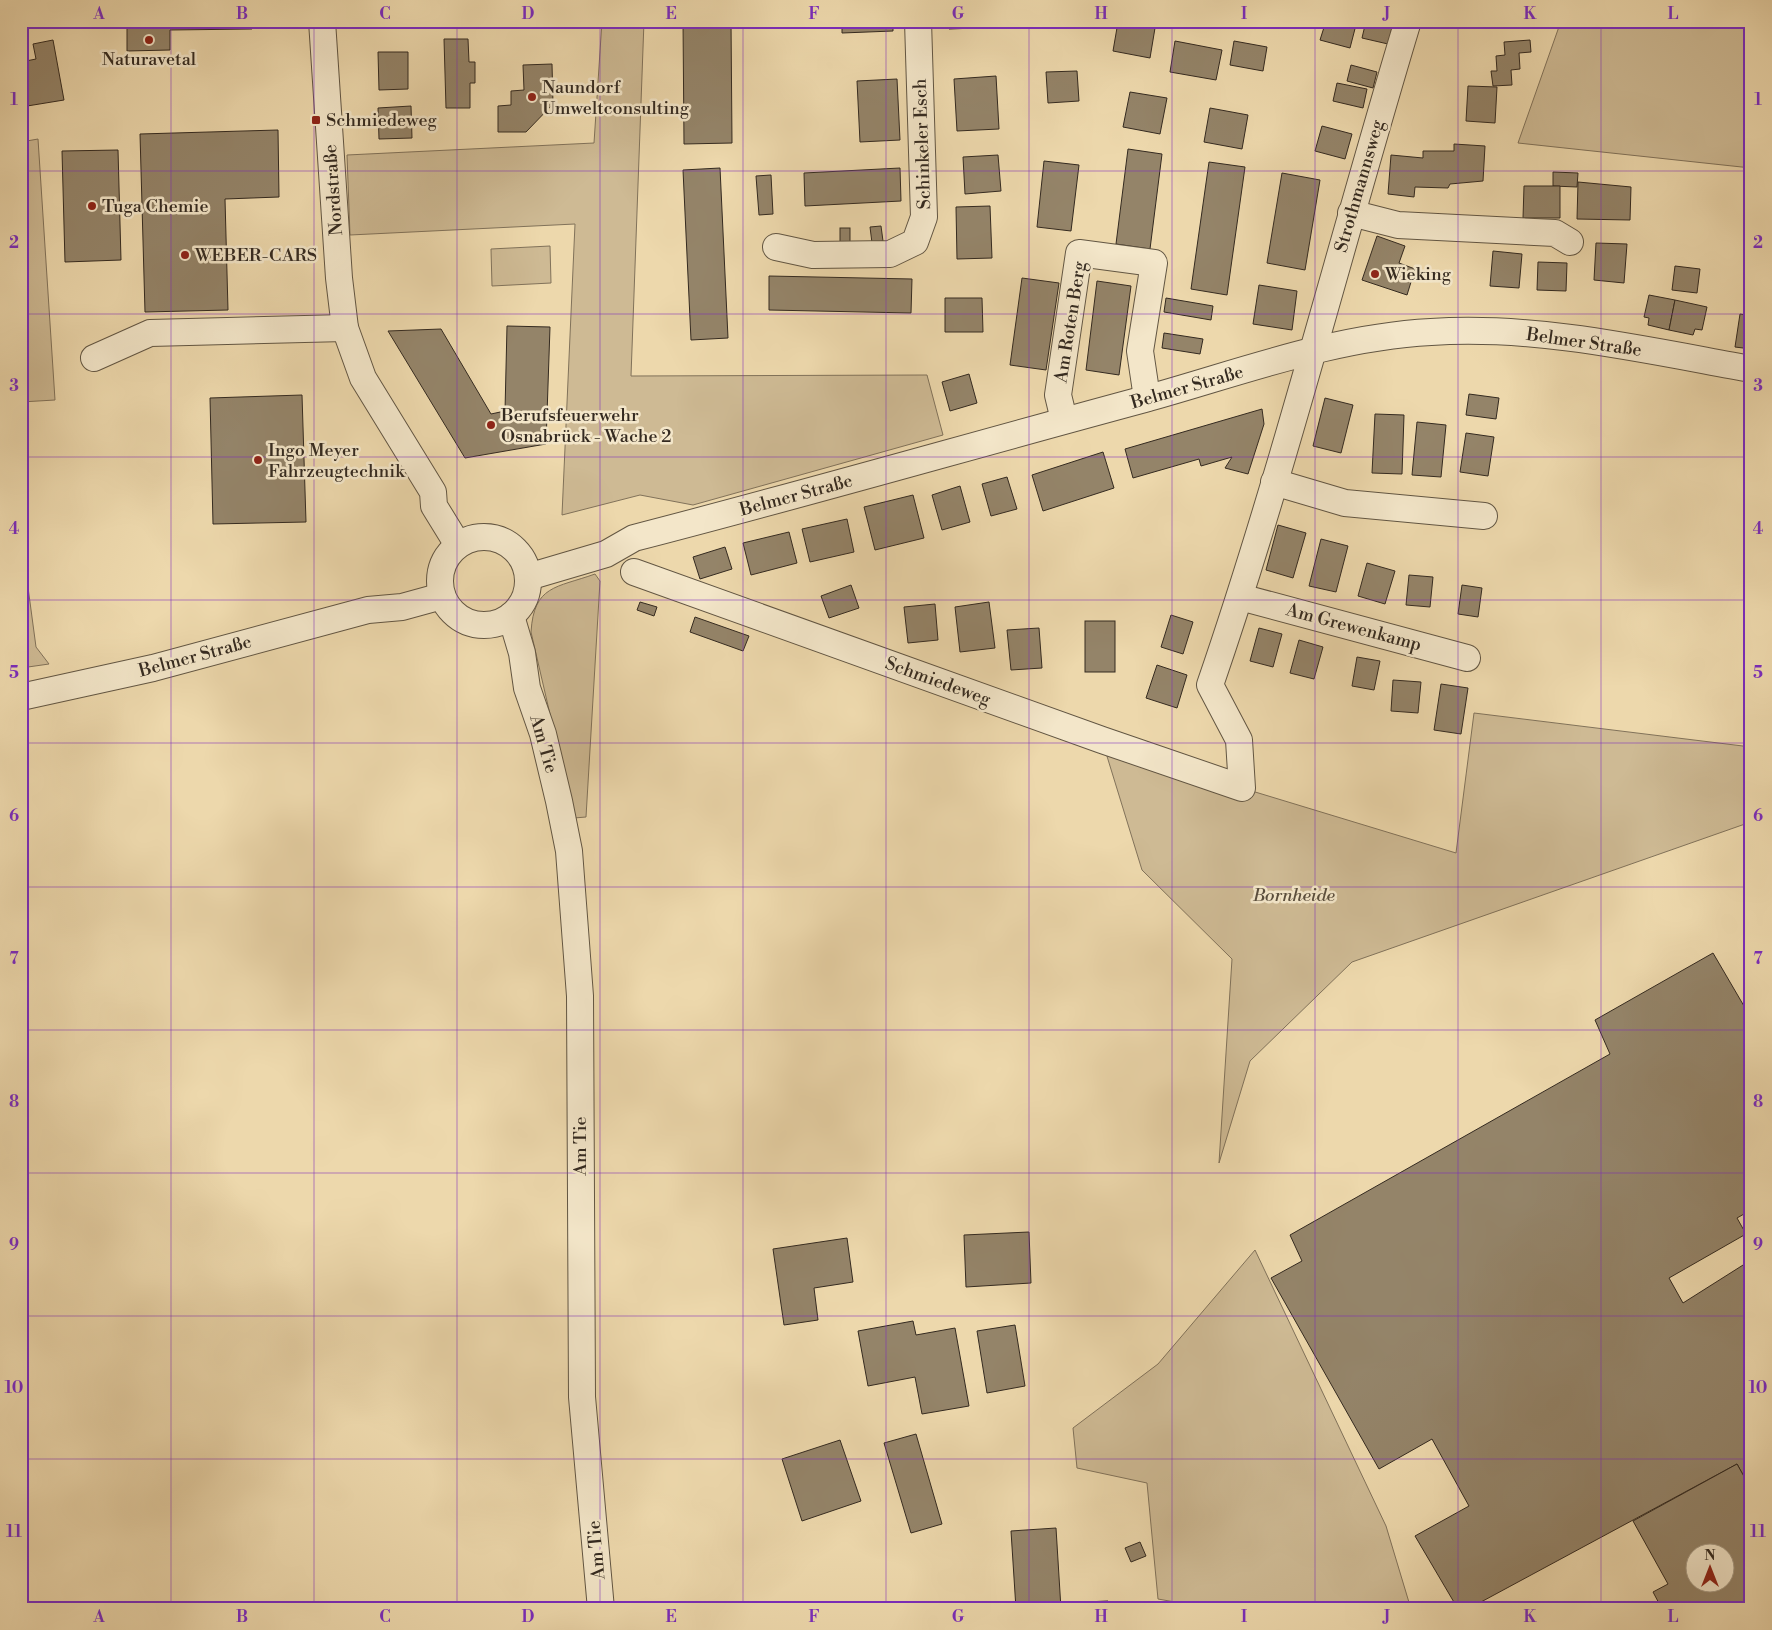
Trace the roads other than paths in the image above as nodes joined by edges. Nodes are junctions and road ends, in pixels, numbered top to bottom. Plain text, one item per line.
1 (322, 21) edge
2 (918, 21) edge
3 (1408, 21) edge
4 (1351, 213) junction
5 (1570, 242) dead end
6 (776, 247) dead end
7 (345, 328) junction
8 (1312, 352) junction
9 (94, 358) dead end
10 (1751, 369) edge
11 (1147, 398) junction
12 (1064, 420) junction
13 (1274, 482) junction
14 (1484, 516) dead end
15 (465, 541) junction
16 (525, 569) junction
17 (634, 572) dead end
18 (441, 588) junction
19 (1240, 597) junction
20 (503, 620) junction
21 (1468, 658) dead end
22 (21, 697) edge
23 (601, 1609) edge

1 - 7 street, Nordstraße
2 - 6 street, Schinkeler Esch
3 - 4 street, Strothmannsweg
4 - 5 street
4 - 8 street, Strothmannsweg
7 - 9 street
7 - 15 street, Nordstraße
8 - 10 street, Belmer Straße
8 - 11 street, Belmer Straße
8 - 13 street
11 - 12 street, Belmer Straße
11 - 12 street, Am Roten Berg
12 - 16 street, Belmer Straße
13 - 14 street
13 - 19 street
15 - 16 street
15 - 18 street
16 - 20 street
17 - 19 street, Schmiedeweg
18 - 20 street
18 - 22 street, Belmer Straße
19 - 21 street, Am Grewenkamp
20 - 23 street, Am Tie

